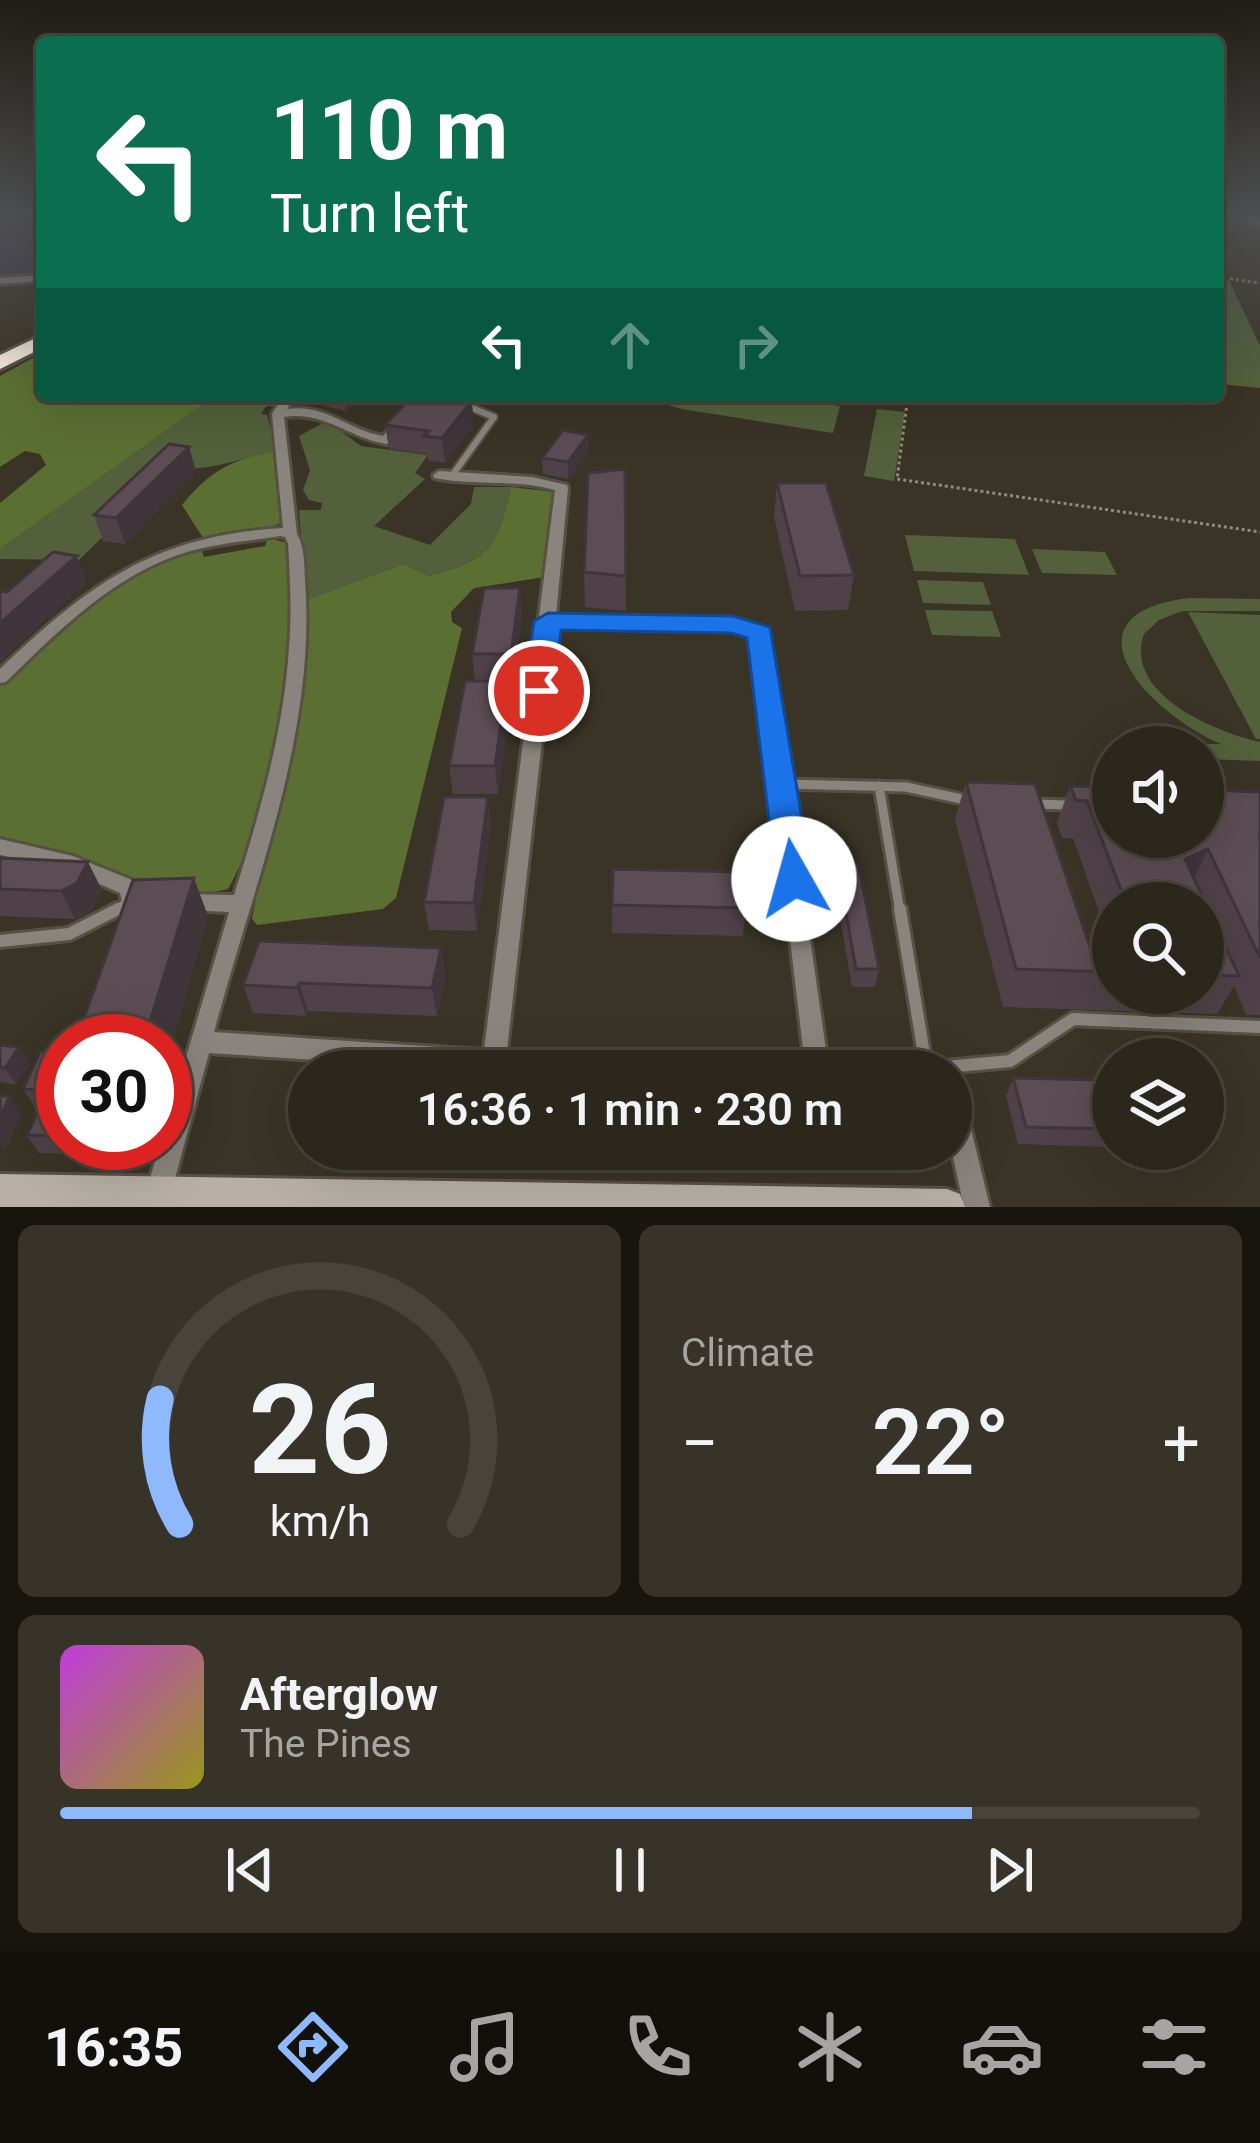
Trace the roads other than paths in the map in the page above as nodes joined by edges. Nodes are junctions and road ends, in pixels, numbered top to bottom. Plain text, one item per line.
1 (36, 277) edge
2 (0, 281) edge
3 (36, 331) edge
4 (36, 344) edge
5 (0, 350) edge
6 (0, 363) edge
7 (286, 402) edge
8 (418, 402) edge
9 (460, 403) edge
10 (278, 415) junction
11 (446, 476) joint
12 (290, 534) junction
13 (548, 621) junction
14 (0, 678) edge
15 (783, 784) junction
16 (879, 786) junction
17 (977, 802) edge
18 (1022, 803) edge
19 (1090, 806) edge
20 (0, 847) edge
21 (130, 900) junction
22 (243, 904) junction
23 (0, 941) edge
24 (1260, 1027) edge
25 (203, 1042) junction
26 (326, 1050) edge
27 (495, 1050) edge
28 (815, 1050) edge
29 (935, 1050) edge
30 (972, 1065) edge
31 (968, 1170) edge
32 (0, 1192) edge
33 (140, 1198) edge
34 (947, 1207) edge
35 (977, 1207) edge

1 - 2 street
3 - 5 highway
4 - 6 highway
7 - 10 street
8 - 10 street
9 - 11 lane
10 - 12 street
11 - 13 street
12 - 14 street
12 - 22 street
13 - 15 street
13 - 27 street
15 - 16 lane
15 - 28 street
16 - 17 lane
16 - 29 lane
18 - 19 lane
20 - 21 street
21 - 22 street
21 - 23 lane
22 - 25 street
24 - 30 lane
25 - 26 street
25 - 33 street
31 - 35 street
32 - 33 main road
33 - 34 main road

